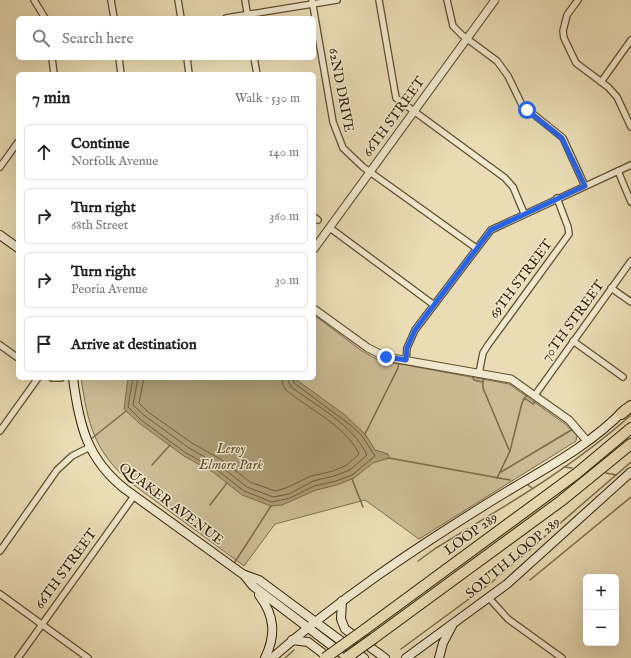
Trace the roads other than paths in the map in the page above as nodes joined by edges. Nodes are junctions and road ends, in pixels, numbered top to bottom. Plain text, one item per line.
1 (34, 0) edge
2 (111, 0) edge
3 (178, 0) edge
4 (245, 0) edge
5 (337, 0) edge
6 (379, 0) edge
7 (447, 0) edge
8 (495, 0) edge
9 (578, 0) edge
10 (312, 2) edge
11 (44, 16) edge
12 (114, 16) edge
13 (181, 16) edge
14 (247, 16) edge
15 (315, 16) edge
16 (316, 24) edge
17 (467, 38) junction
18 (631, 40) edge
19 (52, 60) edge
20 (119, 60) edge
21 (187, 60) edge
22 (254, 60) edge
23 (54, 72) edge
24 (121, 72) edge
25 (189, 72) edge
26 (257, 72) edge
27 (601, 82) junction
28 (414, 112) junction
29 (631, 127) edge
30 (16, 145) edge
31 (631, 165) edge
32 (0, 167) edge
33 (618, 171) junction
34 (370, 172) junction
35 (585, 186) junction
36 (557, 198) junction
37 (631, 202) edge
38 (524, 213) junction
39 (330, 228) junction
40 (0, 235) edge
41 (316, 246) edge
42 (16, 247) edge
43 (476, 248) junction
44 (631, 261) edge
45 (611, 288) junction
46 (631, 302) edge
47 (434, 305) junction
48 (316, 310) edge
49 (573, 341) junction
50 (0, 345) edge
51 (16, 357) edge
52 (406, 360) junction
53 (479, 373) junction
54 (623, 377) dead end
55 (37, 380) edge
56 (73, 380) edge
57 (534, 395) junction
58 (631, 404) edge
59 (621, 414) joint
60 (631, 428) edge
61 (0, 431) edge
62 (587, 441) junction
63 (631, 444) edge
64 (90, 447) junction
65 (631, 472) edge
66 (134, 496) junction
67 (0, 551) edge
68 (244, 575) junction
69 (253, 586) junction
70 (0, 594) edge
71 (490, 598) junction
72 (342, 601) junction
73 (316, 622) junction
74 (454, 623) junction
75 (43, 624) junction
76 (308, 628) junction
77 (292, 640) junction
78 (18, 658) edge
79 (88, 658) edge
80 (265, 658) edge
81 (272, 658) edge
82 (325, 658) edge
83 (329, 658) edge
84 (347, 658) edge
85 (364, 658) edge
86 (385, 658) edge
87 (406, 658) edge
88 (439, 658) edge
89 (562, 658) edge

1 - 11 street
2 - 12 street
3 - 13 street
4 - 14 street
5 - 10 street
6 - 28 street
7 - 17 street
8 - 17 street, 66TH STREET
9 - 27 street
10 - 14 street
10 - 15 street, 62ND DRIVE
16 - 34 street, 62ND DRIVE
17 - 28 street, 66TH STREET
17 - 35 street
18 - 27 street
19 - 23 street
20 - 24 street
21 - 25 street
22 - 26 street
27 - 29 street
28 - 34 street, 66TH STREET
28 - 38 street
30 - 32 street
31 - 33 street
33 - 35 street
33 - 37 street
34 - 39 street, 66TH STREET
34 - 43 street, 62ND DRIVE
35 - 36 street
36 - 38 street
36 - 53 street, 69TH STREET
38 - 43 street
39 - 41 street, 66TH STREET
39 - 47 street
40 - 42 main road
43 - 47 street
44 - 45 street, 70TH STREET
45 - 46 street
45 - 49 street, 70TH STREET
47 - 52 street
48 - 52 street
49 - 54 street
49 - 57 street, 70TH STREET
50 - 51 street
52 - 53 street
53 - 57 street
55 - 61 street
56 - 64 main road, QUAKER AVENUE
57 - 62 street
58 - 59 highway
59 - 62 main road
60 - 82 highway, LOOP 289, bridge
62 - 72 main road
63 - 84 highway, LOOP 289, bridge
64 - 66 main road, QUAKER AVENUE
64 - 67 street
65 - 71 main road, SOUTH LOOP 289
66 - 68 main road, QUAKER AVENUE
66 - 75 street, 66TH STREET
68 - 69 main road, QUAKER AVENUE
68 - 73 main road, QUAKER AVENUE
69 - 76 main road, QUAKER AVENUE
69 - 80 main road
70 - 75 street
71 - 74 main road, SOUTH LOOP 289
71 - 89 street
72 - 73 main road
72 - 86 main road
73 - 76 main road
73 - 85 main road, QUAKER AVENUE
74 - 87 main road, SOUTH LOOP 289
74 - 88 main road
75 - 78 street, 66TH STREET
75 - 79 street
76 - 77 main road
76 - 84 main road, QUAKER AVENUE
77 - 81 main road
77 - 83 main road

